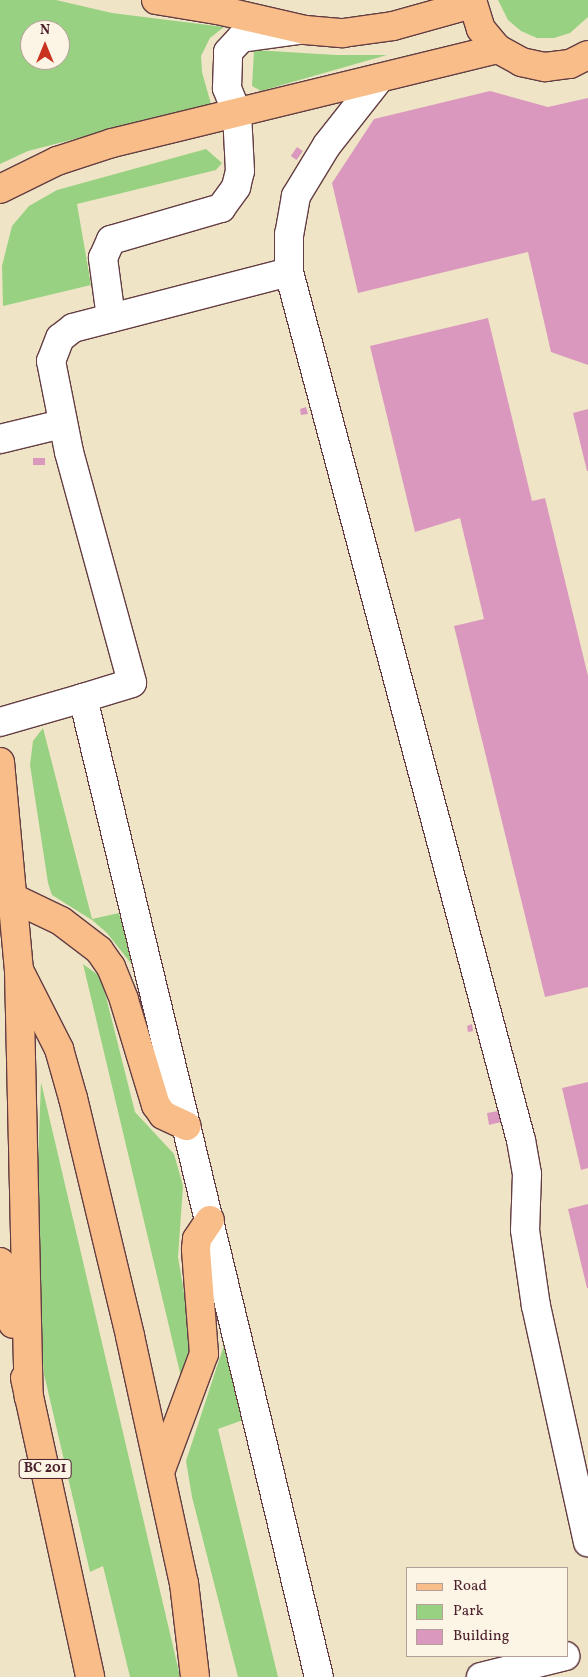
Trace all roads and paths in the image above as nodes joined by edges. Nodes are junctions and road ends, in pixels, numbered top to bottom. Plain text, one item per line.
1 (156, 0) edge
2 (472, 2) edge
3 (305, 30) junction
4 (498, 49) junction
5 (588, 55) edge
6 (379, 79) junction
7 (237, 113) junction
8 (0, 189) edge
9 (290, 272) junction
10 (111, 318) junction
11 (62, 424) junction
12 (0, 439) edge
13 (83, 698) junction
14 (0, 722) edge
15 (0, 762) edge
16 (13, 898) junction
17 (19, 970) junction
18 (187, 1126) junction
19 (210, 1220) junction
20 (0, 1262) edge
21 (29, 1396) junction
22 (160, 1472) junction
23 (588, 1542) edge
24 (588, 1650) edge
25 (568, 1655) edge
26 (562, 1657) edge
27 (90, 1677) edge
28 (195, 1677) edge
29 (319, 1677) edge
30 (481, 1677) edge

1 - 3 main road
2 - 3 main road
2 - 4 main road
3 - 7 lane
4 - 5 main road
4 - 6 main road
6 - 7 main road
6 - 9 lane
7 - 8 main road
7 - 10 lane
9 - 10 lane
9 - 23 lane
10 - 11 lane
11 - 12 lane
11 - 13 lane
13 - 14 lane
13 - 18 lane
15 - 16 main road
16 - 17 main road
16 - 18 main road
17 - 21 main road
17 - 22 main road
18 - 19 lane
19 - 22 main road
19 - 29 lane
20 - 21 main road, BC 201
21 - 27 main road, BC 201
22 - 28 main road
24 - 25 lane
26 - 30 lane

